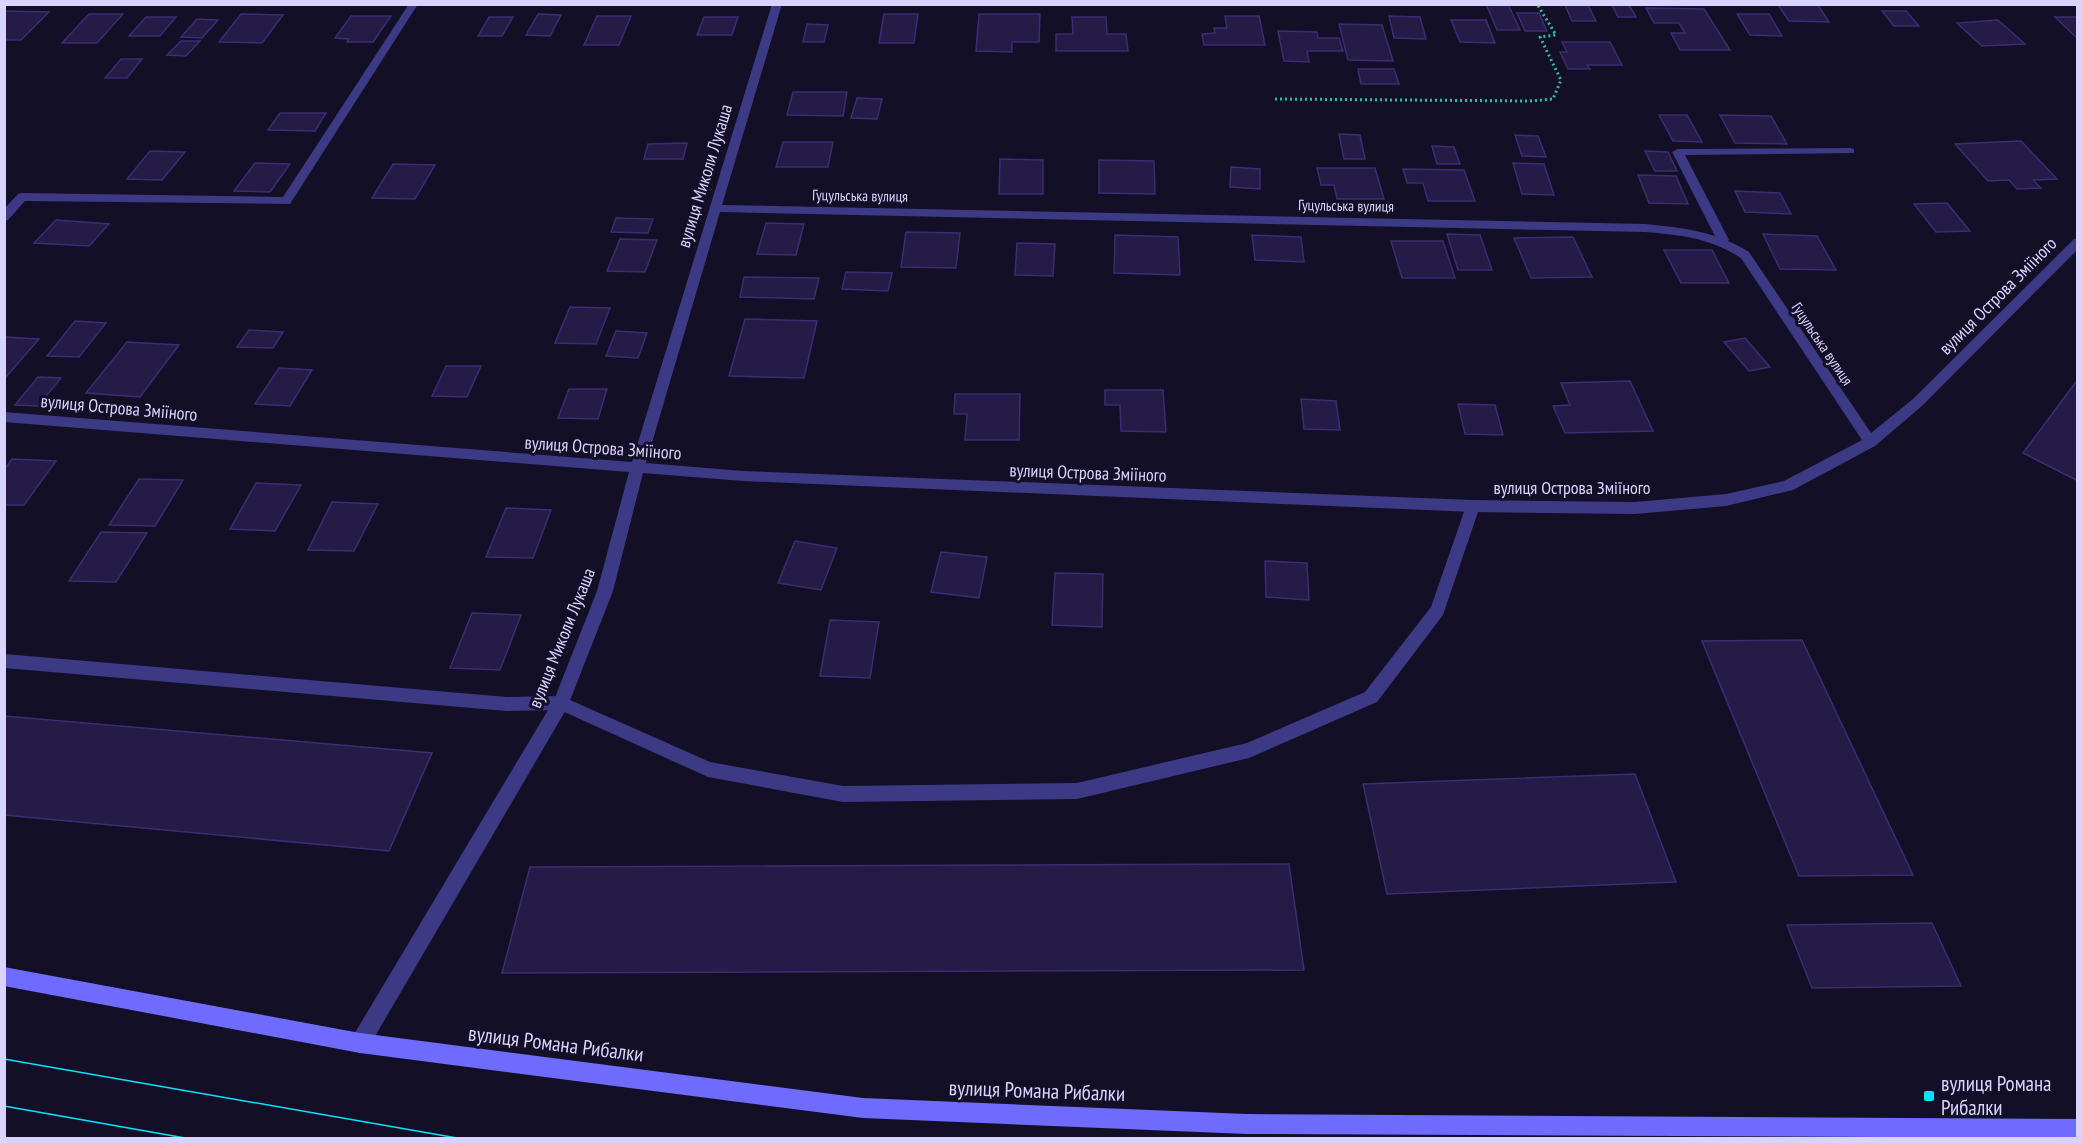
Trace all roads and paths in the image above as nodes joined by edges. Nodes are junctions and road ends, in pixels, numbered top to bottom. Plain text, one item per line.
1 (414, 4) edge
2 (777, 4) edge
3 (1537, 4) edge
4 (1275, 99) dead end
5 (1850, 151) dead end
6 (716, 207) junction
7 (4, 217) edge
8 (1723, 240) junction
9 (2078, 242) edge
10 (4, 417) edge
11 (1869, 442) junction
12 (637, 469) junction
13 (1473, 506) junction
14 (4, 662) edge
15 (561, 703) junction
16 (4, 976) edge
17 (360, 1043) junction
18 (2078, 1129) edge

1 - 7 street
2 - 6 street, вулиця Миколи Лукаша
3 - 4 path
5 - 8 street
6 - 8 street, Гуцульська вулиця
6 - 12 street, вулиця Миколи Лукаша
8 - 11 street, Гуцульська вулиця
9 - 11 street, вулиця Острова Зміїного
10 - 12 street, вулиця Острова Зміїного
11 - 13 street, вулиця Острова Зміїного
12 - 13 street, вулиця Острова Зміїного
12 - 15 street, вулиця Миколи Лукаша
13 - 15 street
14 - 15 street
15 - 17 street, вулиця Миколи Лукаша
16 - 17 main road, вулиця Романа Рибалки
17 - 18 main road, вулиця Романа Рибалки

